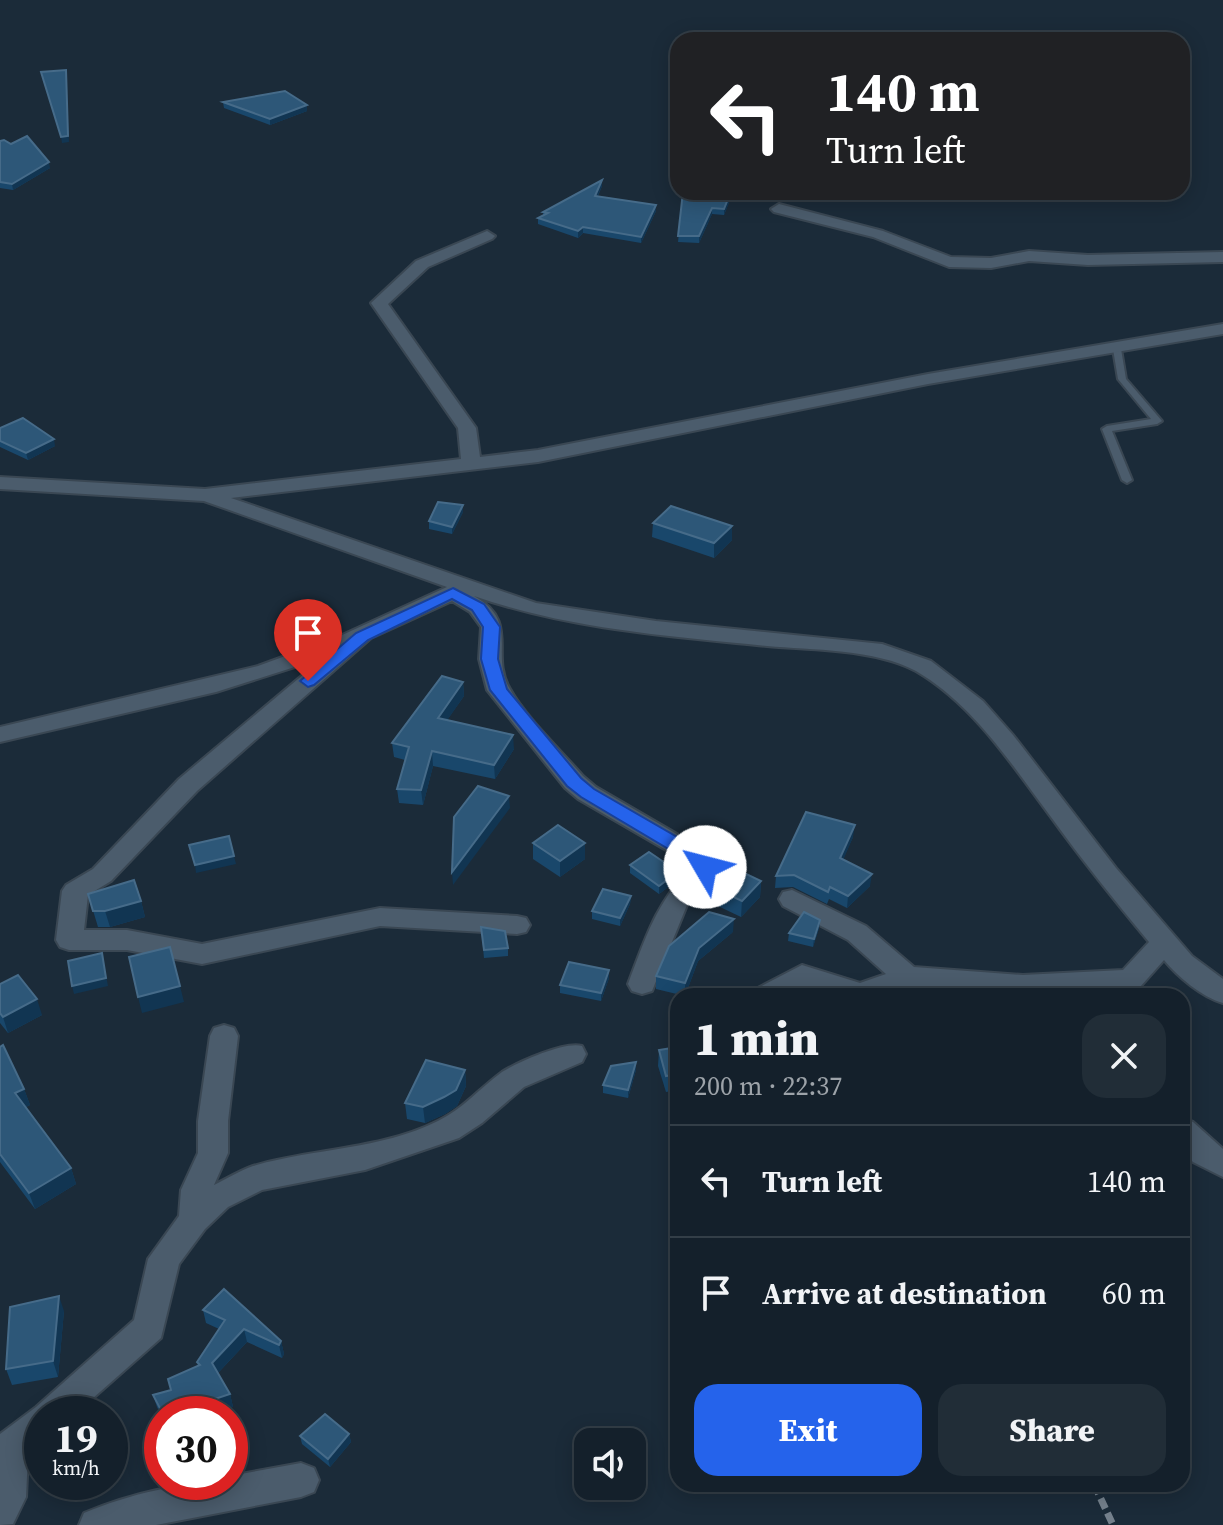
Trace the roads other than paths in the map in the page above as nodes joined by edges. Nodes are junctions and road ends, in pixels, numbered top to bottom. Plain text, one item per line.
1 (779, 209) dead end
2 (487, 236) dead end
3 (1223, 257) edge
4 (1223, 329) edge
5 (1117, 349) junction
6 (471, 464) junction
7 (1127, 480) dead end
8 (0, 483) edge
9 (205, 495) junction
10 (458, 588) junction
11 (362, 636) junction
12 (0, 735) edge
13 (792, 899) dead end
14 (517, 925) dead end
15 (1164, 942) junction
16 (642, 984) dead end
17 (905, 987) edge
18 (780, 988) edge
19 (842, 988) edge
20 (1124, 988) edge
21 (1223, 993) edge
22 (224, 1036) dead end
23 (572, 1054) dead end
24 (1190, 1138) edge
25 (1223, 1165) edge
26 (194, 1220) junction
27 (71, 1396) edge
28 (24, 1436) edge
29 (301, 1480) dead end
30 (0, 1512) edge
31 (97, 1525) edge

1 - 3 street
2 - 6 street
4 - 5 street
5 - 6 street
5 - 7 lane
6 - 9 street
8 - 9 street
9 - 10 street
10 - 11 street
10 - 15 street
10 - 16 street
11 - 12 street
11 - 14 street
13 - 17 street
15 - 20 street
15 - 21 street
17 - 20 street
18 - 19 street
22 - 26 street
23 - 26 street
24 - 25 street
26 - 27 street
28 - 30 street
29 - 31 street

